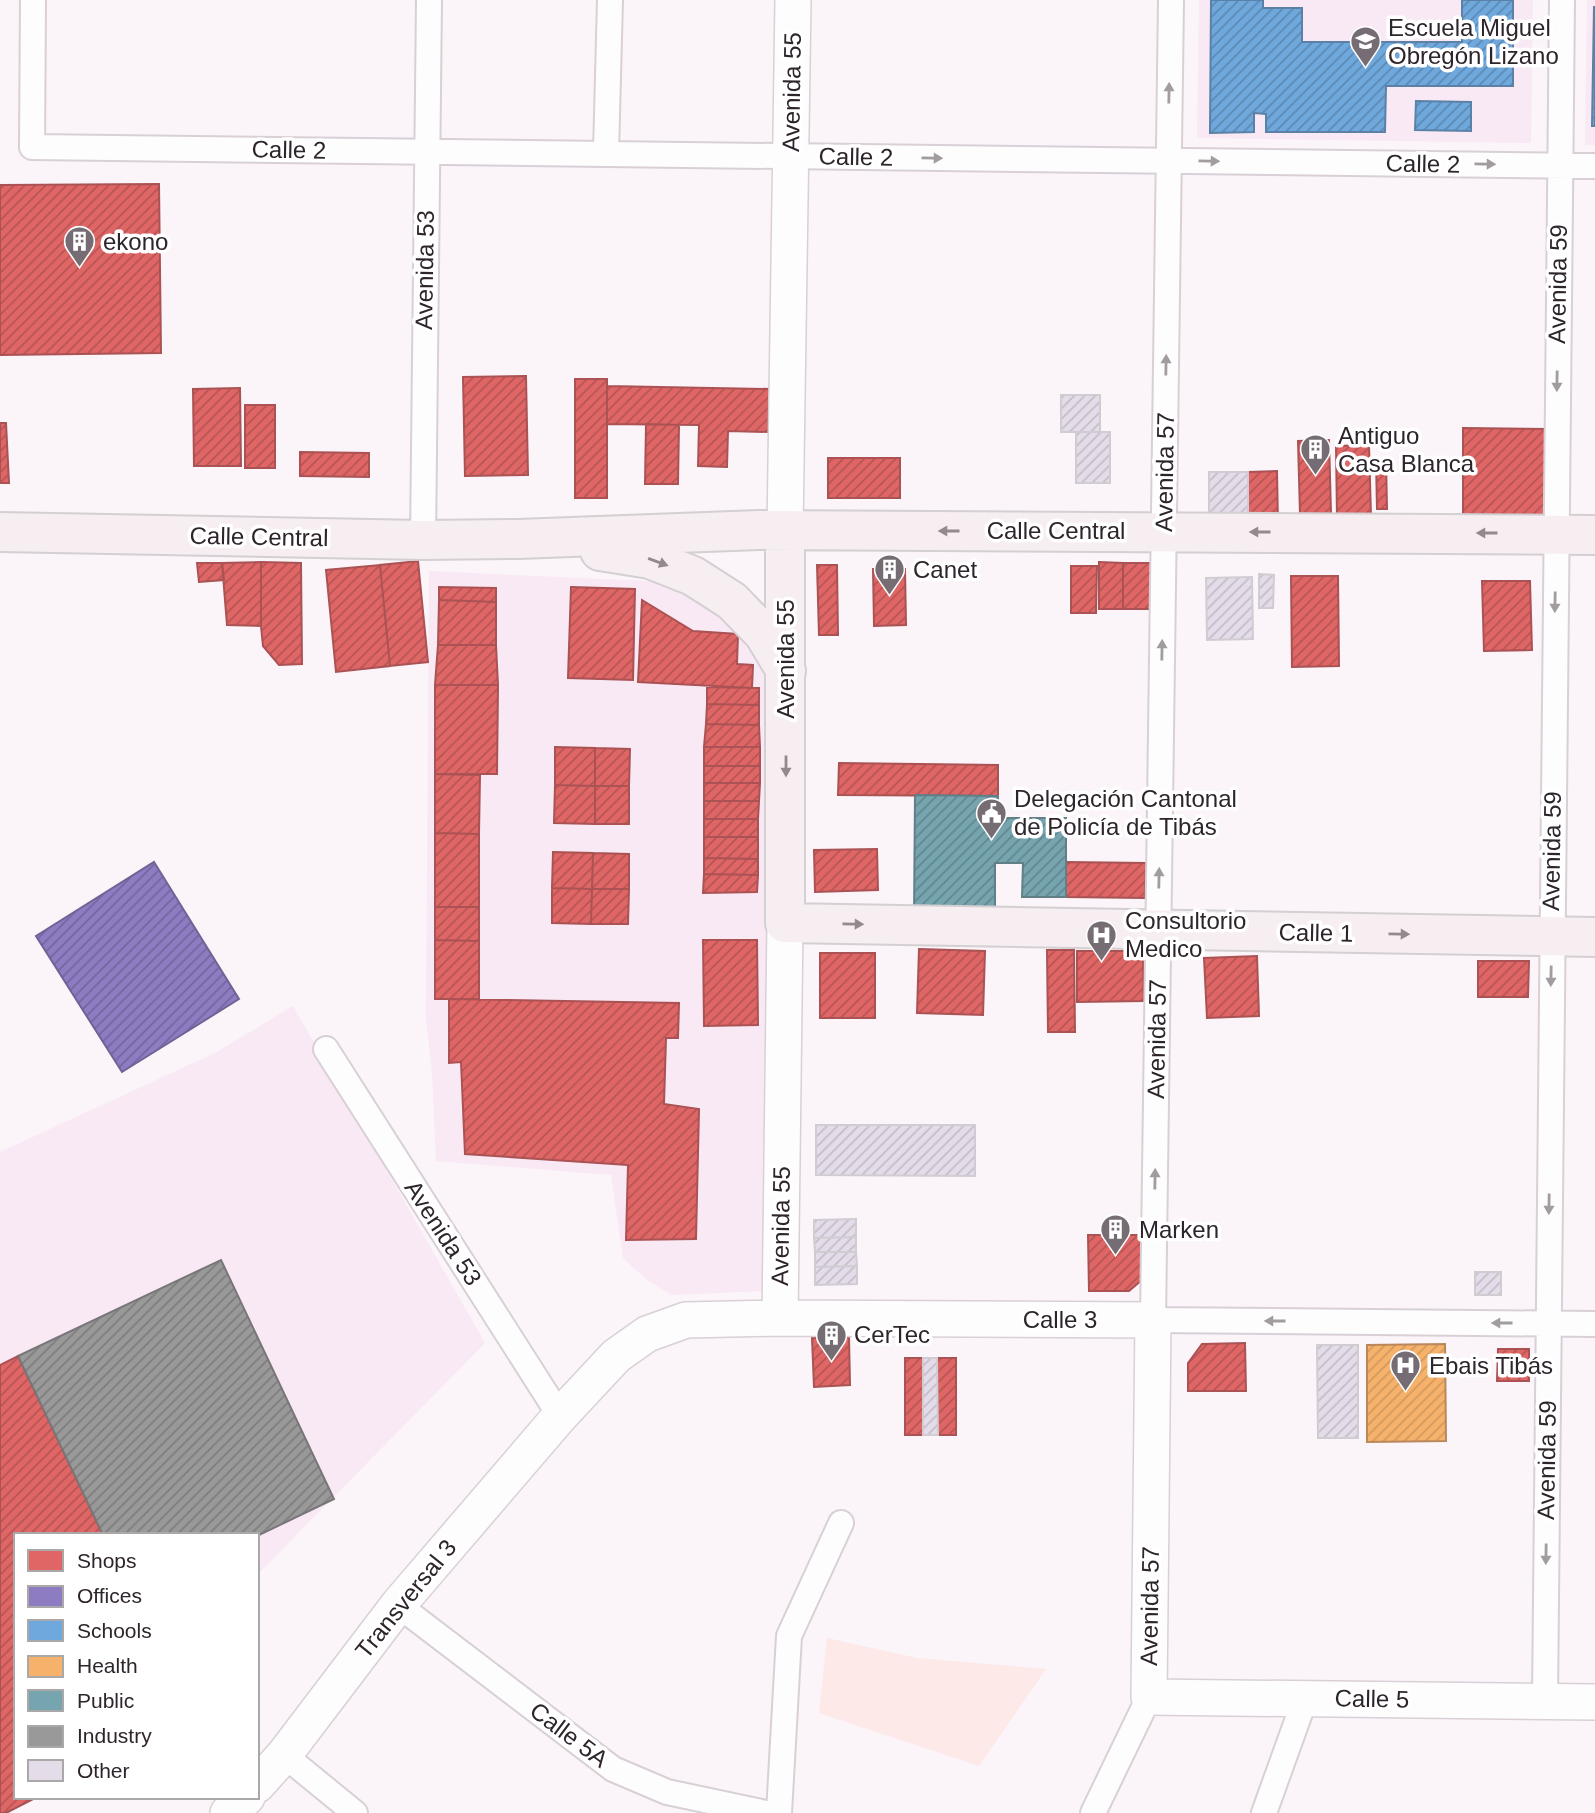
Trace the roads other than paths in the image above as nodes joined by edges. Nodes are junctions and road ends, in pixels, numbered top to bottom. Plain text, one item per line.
1 (33, 0) edge
2 (429, 0) edge
3 (610, 0) edge
4 (793, 0) edge
5 (1171, 0) edge
6 (1562, 0) edge
7 (427, 151) junction
8 (606, 153) junction
9 (790, 156) junction
10 (1168, 161) junction
11 (1559, 165) junction
12 (1595, 166) edge
13 (785, 530) junction
14 (1164, 531) junction
15 (0, 532) edge
16 (1556, 534) junction
17 (1595, 535) edge
18 (518, 539) junction
19 (422, 540) junction
20 (786, 671) junction
21 (785, 923) junction
22 (1158, 931) junction
23 (1552, 937) junction
24 (1595, 937) edge
25 (326, 1049) dead end
26 (780, 1318) junction
27 (1153, 1320) junction
28 (1548, 1324) junction
29 (1595, 1324) edge
30 (560, 1416) junction
31 (841, 1523) dead end
32 (398, 1605) junction
33 (1149, 1697) junction
34 (1305, 1699) junction
35 (1545, 1702) junction
36 (1595, 1702) edge
37 (284, 1755) junction
38 (259, 1784) edge
39 (245, 1799) edge
40 (228, 1813) edge
41 (355, 1813) edge
42 (766, 1813) edge
43 (779, 1813) edge
44 (1093, 1813) edge
45 (1264, 1813) edge

1 - 7 street, Calle 2
2 - 7 street, Avenida 53
3 - 8 street
4 - 9 street, Avenida 55
10 -> 5 street, Avenida 57
6 - 11 street, Avenida 59
7 - 8 street, Calle 2
7 - 19 street, Avenida 53
8 - 9 street, Calle 2
9 -> 10 street, Calle 2
9 - 13 street, Avenida 55
10 -> 11 street, Calle 2
14 -> 10 street, Avenida 57
11 - 12 street, Calle 2
11 -> 16 street, Avenida 59
14 -> 13 main road, Calle Central
13 - 18 main road, Calle Central
13 - 20 main road, Avenida 55
16 -> 14 main road, Calle Central
22 -> 14 street, Avenida 57
15 - 19 main road, Calle Central
16 - 17 main road, Calle Central
16 -> 23 street, Avenida 59
18 - 19 main road, Calle Central
18 -> 20 main road, Calle Central
20 -> 21 main road, Avenida 55
21 -> 22 main road, Calle 1
21 - 26 street, Avenida 55
22 -> 23 main road, Calle 1
27 -> 22 street, Avenida 57
23 - 24 main road, Calle 1
23 -> 28 street, Avenida 59
25 - 30 street, Avenida 53
26 - 27 street, Calle 3
26 - 30 street, Calle 3
28 -> 27 street, Calle 3
27 - 33 street, Avenida 57
28 - 29 street, Calle 3
28 -> 35 street, Avenida 59
30 - 32 street, Transversal 3
31 - 43 street
32 - 37 street, Transversal 3
32 - 42 street, Calle 5A
33 - 34 street, Calle 5
33 - 44 street, Avenida 57
34 - 35 street, Calle 5
34 - 45 street
35 - 36 street, Calle 5
37 - 38 street, Transversal 3
37 - 41 street
39 - 40 street

